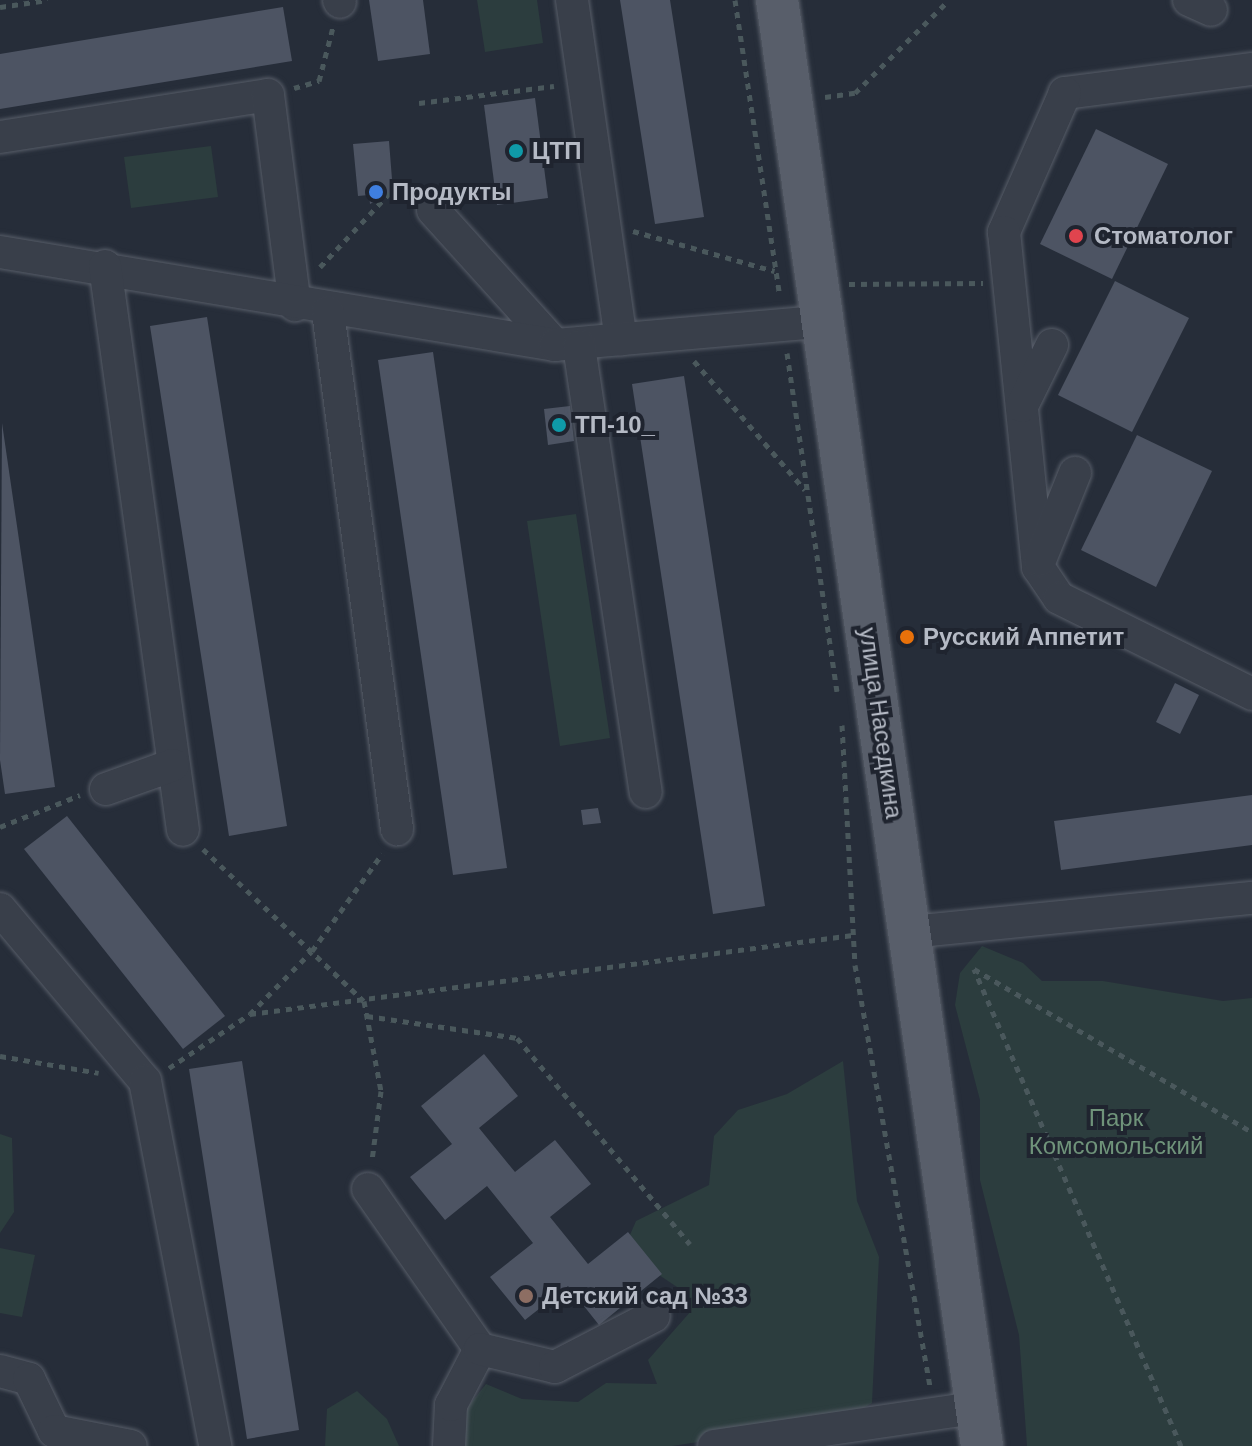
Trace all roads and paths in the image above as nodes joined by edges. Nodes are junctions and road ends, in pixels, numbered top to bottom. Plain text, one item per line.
1 (47, 0) edge
2 (572, 0) edge
3 (735, 0) edge
4 (777, 0) edge
5 (949, 0) edge
6 (340, 1) edge
7 (0, 7) edge
8 (1252, 69) edge
9 (319, 81) dead end
10 (583, 83) junction
11 (825, 97) dead end
12 (419, 103) dead end
13 (0, 137) edge
14 (401, 181) dead end
15 (433, 210) dead end
16 (608, 224) junction
17 (0, 252) edge
18 (105, 266) junction
19 (774, 271) junction
20 (1008, 282) junction
21 (779, 291) junction
22 (295, 300) junction
23 (825, 303) junction
24 (328, 312) junction
25 (783, 325) junction
26 (664, 333) junction
27 (621, 339) junction
28 (567, 345) junction
29 (1052, 345) dead end
30 (1022, 406) junction
31 (1075, 473) dead end
32 (806, 491) junction
33 (1038, 567) junction
34 (1252, 694) edge
35 (173, 765) junction
36 (106, 789) dead end
37 (646, 792) dead end
38 (73, 797) dead end
39 (0, 827) edge
40 (397, 829) joint
41 (183, 830) joint
42 (1252, 898) edge
43 (0, 909) edge
44 (910, 932) junction
45 (853, 935) junction
46 (312, 951) junction
47 (364, 1001) junction
48 (250, 1014) junction
49 (367, 1016) junction
50 (0, 1056) edge
51 (145, 1081) junction
52 (1252, 1132) edge
53 (368, 1189) joint
54 (690, 1244) dead end
55 (654, 1316) dead end
56 (480, 1349) junction
57 (0, 1371) edge
58 (934, 1411) junction
59 (979, 1427) edge
60 (131, 1446) edge
61 (215, 1446) edge
62 (449, 1446) edge
63 (714, 1446) edge
64 (1181, 1446) edge

1 - 7 path
2 - 10 lane
3 - 19 path
4 - 23 main road, улица Наседкина
5 - 11 path
6 - 9 path
8 - 20 lane
10 - 12 path
10 - 16 lane
13 - 22 lane
14 - 22 path
15 - 28 lane
16 - 19 path
16 - 27 lane
17 - 18 lane
18 - 22 lane
18 - 35 lane
19 - 21 path
20 - 23 path
20 - 30 lane
21 - 23 path
21 - 25 path
22 - 24 lane
23 - 25 lane
23 - 44 main road, улица Наседкина
24 - 28 lane
24 - 40 lane
25 - 26 lane
25 - 32 path
26 - 27 lane
26 - 32 path
27 - 28 lane
28 - 37 lane
29 - 30 lane
30 - 33 lane
31 - 33 lane
32 - 45 path
33 - 34 lane
35 - 36 lane
35 - 41 lane
38 - 39 path
40 - 46 path
41 - 46 path
42 - 44 lane
43 - 51 lane
44 - 59 main road, улица Наседкина
45 - 47 path
45 - 58 path
46 - 47 path
46 - 48 path
47 - 48 path
47 - 49 path
48 - 51 path
49 - 53 path
49 - 54 path
50 - 51 path
51 - 61 lane
52 - 64 path
53 - 56 lane
55 - 56 lane
56 - 62 lane
57 - 60 lane
58 - 59 lane
58 - 63 lane

